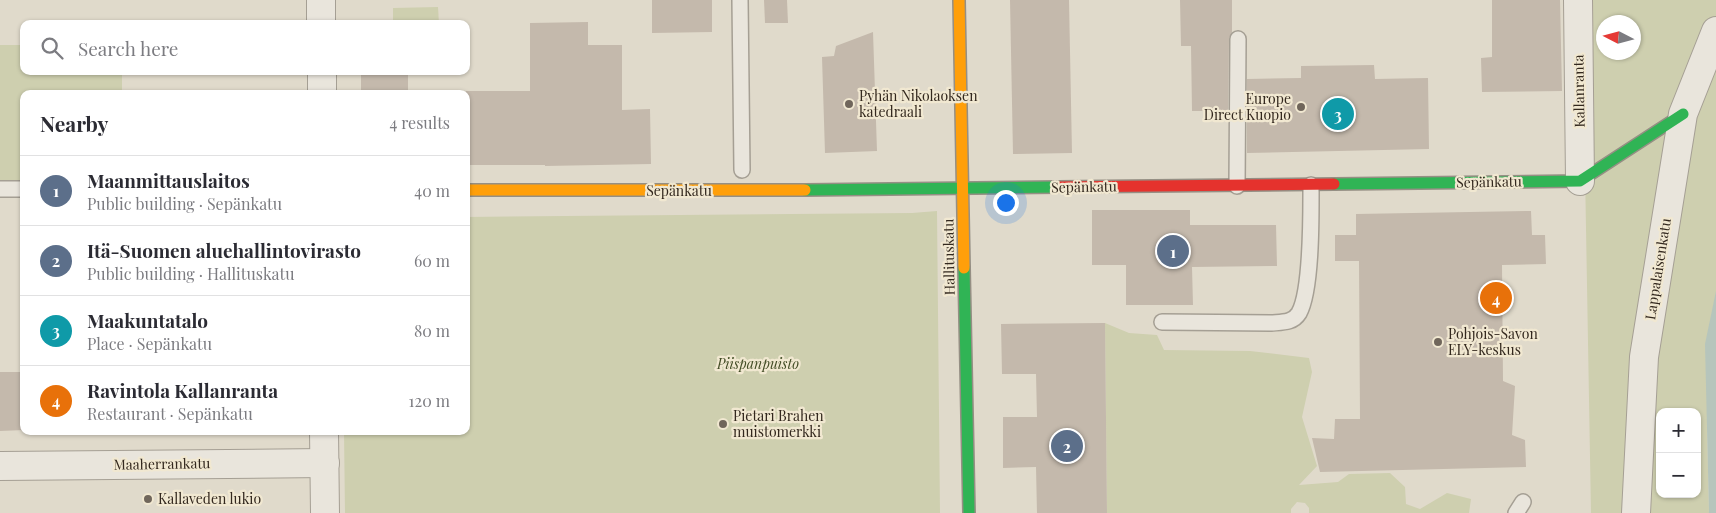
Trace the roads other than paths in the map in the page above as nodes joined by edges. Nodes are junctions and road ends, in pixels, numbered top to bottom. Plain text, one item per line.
1 (321, 0) edge
2 (740, 0) edge
3 (959, 0) edge
4 (1578, 0) edge
5 (321, 20) edge
6 (1716, 31) edge
7 (1238, 39) dead end
8 (322, 75) edge
9 (322, 90) edge
10 (1683, 114) junction
11 (742, 170) dead end
12 (1580, 181) junction
13 (1311, 185) junction
14 (1237, 186) junction
15 (0, 189) edge
16 (20, 189) edge
17 (963, 189) junction
18 (470, 190) edge
19 (1162, 322) dead end
20 (324, 435) edge
21 (324, 463) junction
22 (0, 466) edge
23 (325, 513) edge
24 (969, 513) edge
25 (1636, 513) edge

1 - 5 street
2 - 11 lane
3 - 17 street, Hallituskatu
4 - 12 street, Kallanranta
6 - 10 street, Lappalaisenkatu
7 - 14 lane
8 - 9 street
10 - 12 street
10 - 25 street, Lappalaisenkatu
12 - 13 street, Sepänkatu
13 - 14 street, Sepänkatu
13 - 19 lane
14 - 17 street, Sepänkatu
15 - 16 lane
17 - 18 street, Sepänkatu
17 - 24 street, Hallituskatu
20 - 21 street
21 - 22 street, Maaherrankatu
21 - 23 street

